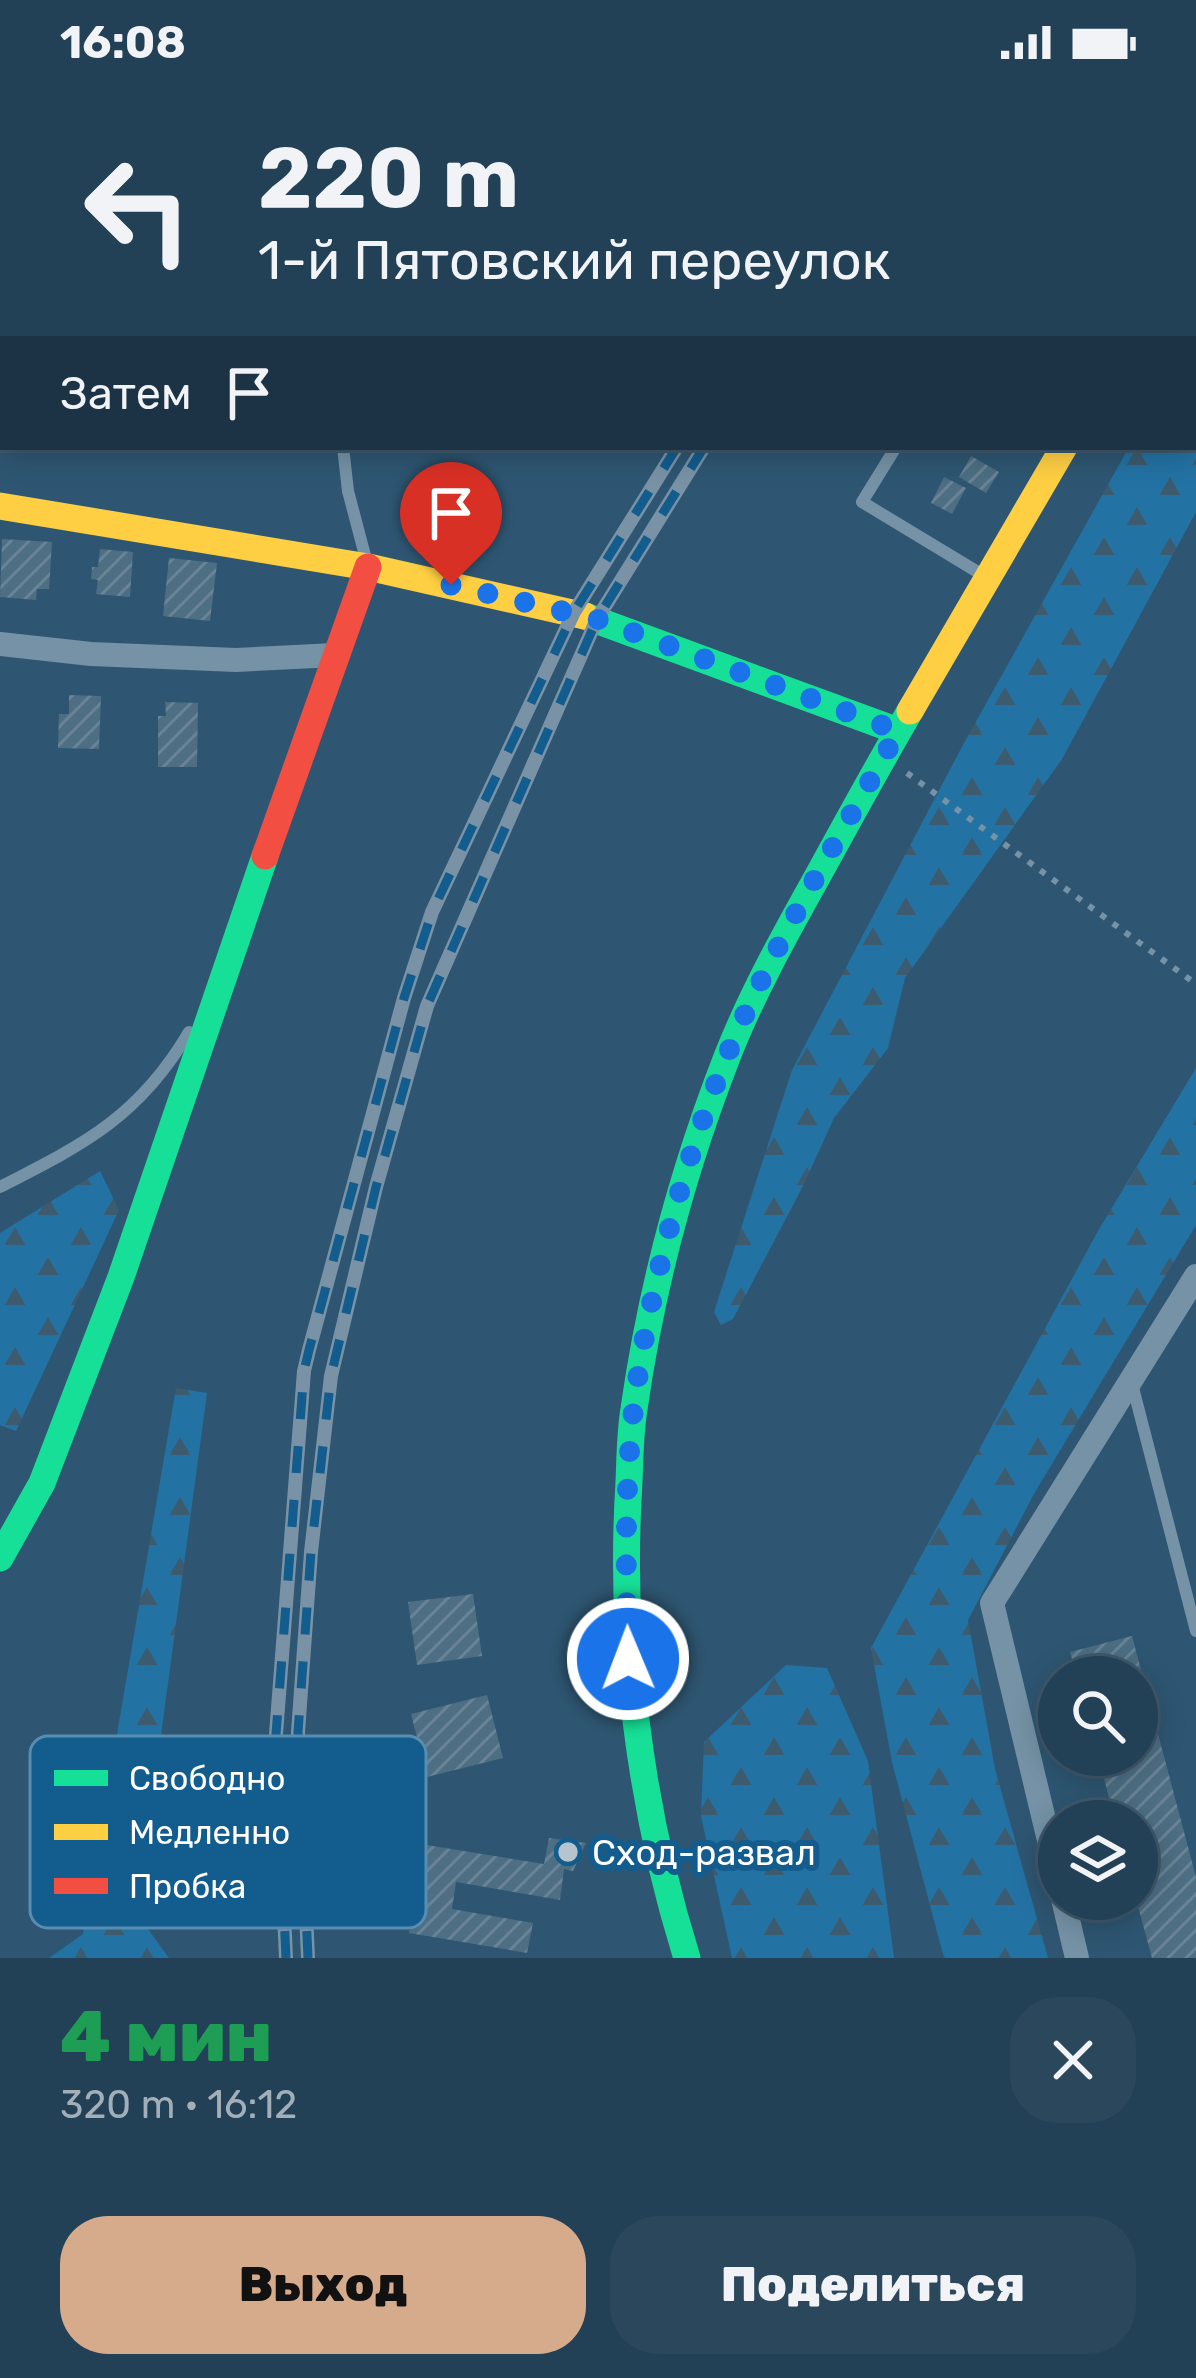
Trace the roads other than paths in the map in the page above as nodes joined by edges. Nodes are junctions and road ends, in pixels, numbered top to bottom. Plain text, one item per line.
1 (343, 450) edge
2 (894, 450) edge
3 (1062, 450) edge
4 (0, 506) edge
5 (368, 567) junction
6 (987, 578) junction
7 (0, 644) edge
8 (335, 655) junction
9 (891, 743) junction
10 (223, 974) junction
11 (0, 1187) edge
12 (1196, 1276) edge
13 (1131, 1379) junction
14 (0, 1558) edge
15 (1196, 1631) edge
16 (1039, 1800) edge
17 (1068, 1920) edge
18 (686, 1958) edge
19 (1077, 1958) edge

1 - 5 lane
2 - 6 lane
3 - 6 street
4 - 5 street
5 - 8 street
5 - 9 street
6 - 9 street
7 - 8 street
8 - 10 street
9 - 18 street
10 - 11 lane
10 - 14 street
12 - 13 street
13 - 15 lane
13 - 16 street
17 - 19 street

